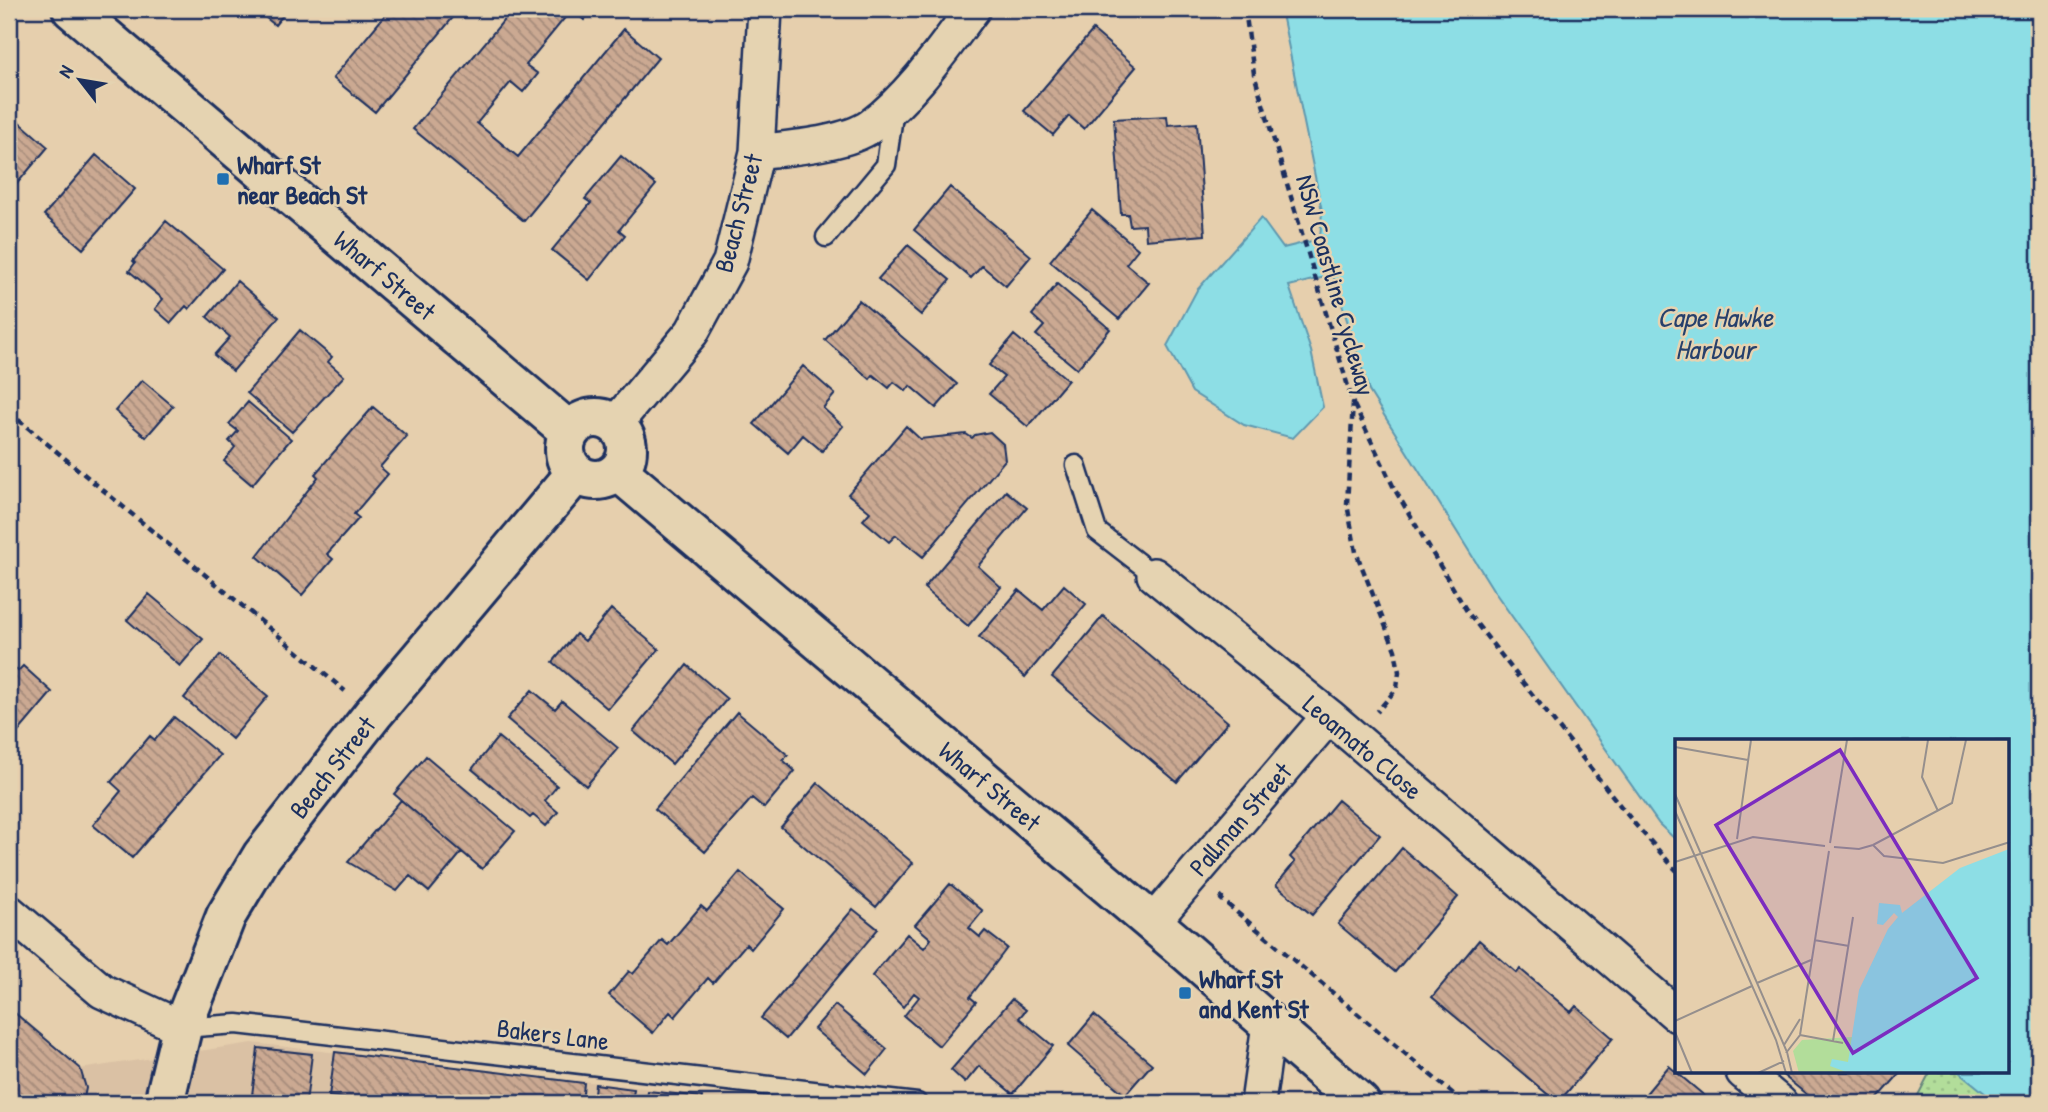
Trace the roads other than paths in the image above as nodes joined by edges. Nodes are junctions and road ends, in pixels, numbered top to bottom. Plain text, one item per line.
1 (72, 9) edge
2 (765, 9) edge
3 (973, 9) edge
4 (896, 102) junction
5 (757, 152) junction
6 (826, 237) dead end
7 (615, 424) junction
8 (570, 432) junction
9 (1076, 465) dead end
10 (618, 471) junction
11 (576, 473) junction
12 (1153, 575) joint
13 (1329, 716) junction
14 (9, 912) edge
15 (1152, 923) junction
16 (1675, 1013) edge
17 (1269, 1024) junction
18 (183, 1028) junction
19 (1745, 1074) edge
20 (164, 1103) edge
21 (916, 1103) edge
22 (1258, 1103) edge
23 (1360, 1103) edge
24 (1780, 1103) edge

1 - 8 street, Wharf Street
2 - 5 street, Beach Street
3 - 4 street
4 - 5 street
4 - 6 lane
5 - 7 street, Beach Street
7 - 8 street
7 - 10 street
8 - 11 street
9 - 12 lane, Leoamato Close
10 - 11 street
10 - 15 street, Wharf Street
11 - 18 street, Beach Street
12 - 13 street, Leoamato Close
13 - 15 street, Pallman Street
13 - 16 street, Leoamato Close
14 - 18 street
15 - 17 street, Wharf Street
17 - 22 street
17 - 23 street, Wharf Street
18 - 20 street, Beach Street
18 - 21 lane, Bakers Lane
19 - 24 street

